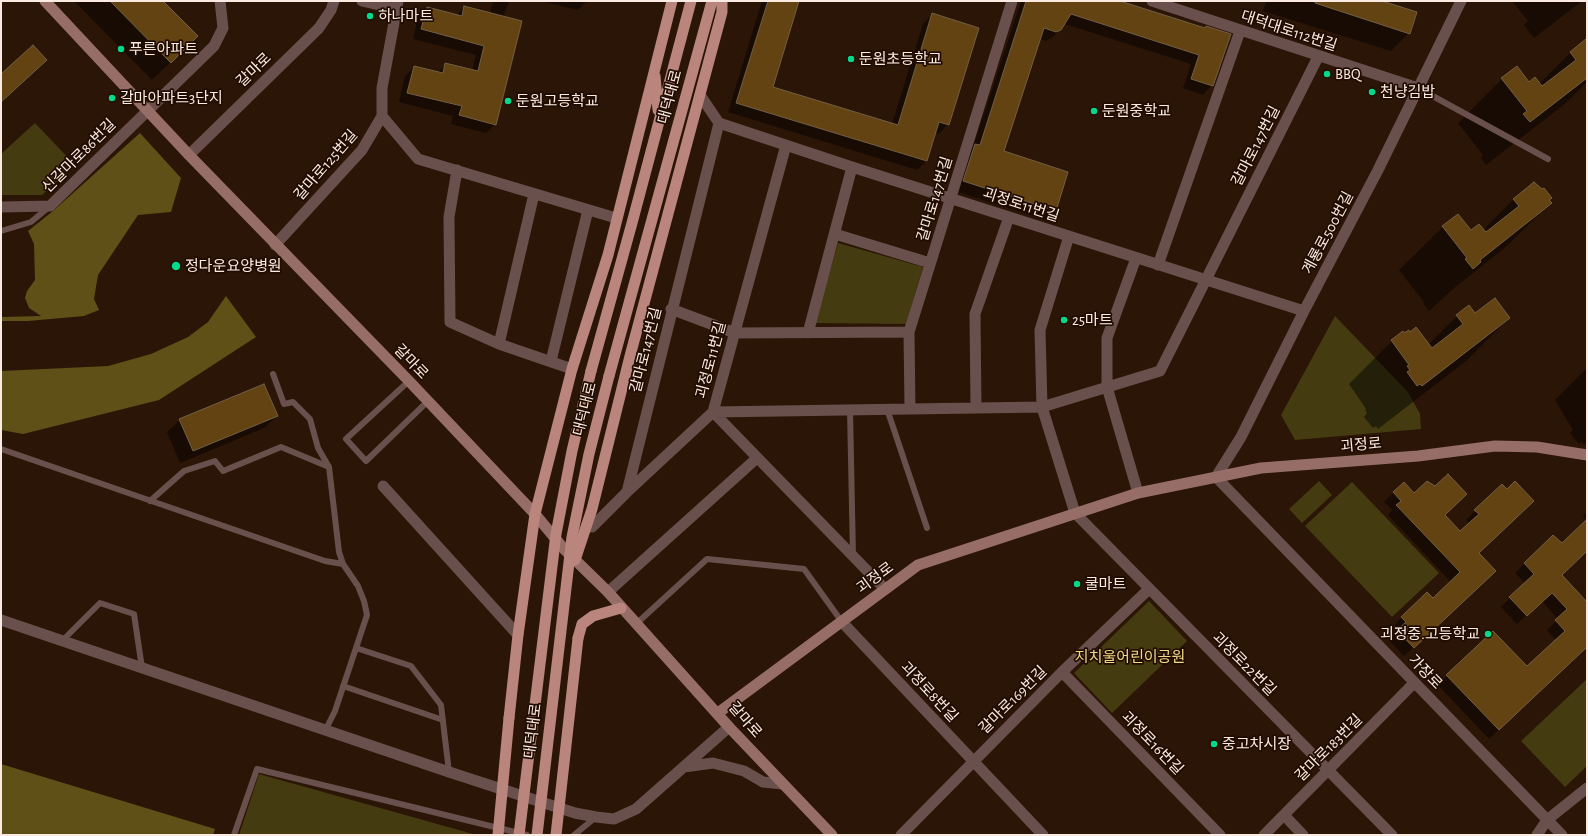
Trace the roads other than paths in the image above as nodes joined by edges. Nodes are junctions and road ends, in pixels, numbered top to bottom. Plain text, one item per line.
1 (45, 1) edge
2 (220, 1) edge
3 (334, 1) edge
4 (362, 1) edge
5 (672, 1) edge
6 (691, 1) edge
7 (712, 1) edge
8 (722, 1) edge
9 (1012, 1) edge
10 (1152, 1) edge
11 (1461, 1) edge
12 (397, 5) edge
13 (1240, 31) junction
14 (1318, 57) junction
15 (654, 67) junction
16 (1418, 88) junction
17 (700, 95) junction
18 (148, 109) junction
19 (382, 116) junction
20 (659, 119) junction
21 (719, 123) junction
22 (786, 145) junction
23 (189, 155) junction
24 (1548, 159) dead end
25 (852, 167) junction
26 (457, 170) junction
27 (534, 194) junction
28 (951, 198) junction
29 (50, 206) junction
30 (1, 207) edge
31 (588, 210) junction
32 (1009, 217) junction
33 (616, 218) junction
34 (1, 230) edge
35 (834, 234) junction
36 (1069, 236) junction
37 (275, 245) junction
38 (1136, 258) junction
39 (930, 263) junction
40 (1158, 265) junction
41 (1206, 280) junction
42 (671, 309) junction
43 (1304, 311) junction
44 (735, 332) junction
45 (909, 332) junction
46 (808, 333) junction
47 (499, 344) junction
48 (550, 361) junction
49 (572, 369) junction
50 (273, 374) dead end
51 (409, 381) junction
52 (1107, 387) junction
53 (428, 402) junction
54 (1042, 407) junction
55 (976, 408) junction
56 (887, 409) junction
57 (910, 409) junction
58 (850, 410) junction
59 (713, 412) junction
60 (1, 449) edge
61 (1587, 455) edge
62 (757, 458) junction
63 (329, 466) junction
64 (1216, 477) junction
65 (383, 486) dead end
66 (627, 492) junction
67 (1138, 493) junction
68 (150, 501) junction
69 (1074, 513) junction
70 (535, 514) junction
71 (592, 527) dead end
72 (926, 528) dead end
73 (853, 557) junction
74 (576, 560) junction
75 (343, 564) junction
76 (884, 589) junction
77 (1149, 589) junction
78 (608, 592) junction
79 (621, 608) junction
80 (1, 620) edge
81 (842, 622) junction
82 (636, 624) junction
83 (518, 635) junction
84 (62, 641) junction
85 (356, 648) junction
86 (142, 668) junction
87 (1062, 672) junction
88 (1414, 683) junction
89 (343, 686) junction
90 (718, 713) junction
91 (443, 720) junction
92 (729, 727) junction
93 (326, 729) junction
94 (973, 761) junction
95 (683, 767) junction
96 (1328, 770) junction
97 (449, 772) junction
98 (782, 784) junction
99 (1587, 788) edge
100 (1284, 815) junction
101 (596, 817) junction
102 (1547, 820) junction
103 (234, 835) edge
104 (498, 835) edge
105 (519, 835) edge
106 (527, 835) edge
107 (537, 835) edge
108 (556, 835) edge
109 (574, 835) edge
110 (832, 835) edge
111 (901, 835) edge
112 (1043, 835) edge
113 (1220, 835) edge
114 (1264, 835) edge
115 (1304, 835) edge
116 (1392, 835) edge
117 (1537, 835) edge
118 (1562, 835) edge

1 - 18 main road, 갈마로
2 - 18 street, 신갈마로86번길
3 - 23 street, 갈마로
4 - 12 street
5 - 15 main road
6 - 20 main road, 대덕대로
7 - 107 main road, 대덕대로, bridge
8 - 17 main road
9 - 28 street, 갈마로147번길
10 - 13 street, 대덕대로112번길
11 - 16 street, 계룡로500번길
12 - 19 street
13 - 14 street, 대덕대로112번길
13 - 40 street
14 - 16 street, 대덕대로112번길
14 - 41 street, 갈마로147번길
15 - 20 main road
15 - 33 main road
16 - 24 lane
16 - 43 street, 계룡로500번길
17 - 21 street
17 - 74 main road
18 - 23 main road, 갈마로
18 - 29 street, 신갈마로86번길
19 - 26 street
19 - 37 street, 갈마로125번길
20 - 105 main road, 대덕대로, bridge
21 - 22 street, 괴정로11번길
21 - 42 street, 갈마로147번길
22 - 25 street, 괴정로11번길
22 - 44 street, 괴정로11번길
23 - 37 main road, 갈마로
25 - 28 street, 괴정로11번길
25 - 35 street
26 - 27 street
26 - 47 street, 대덕대로
27 - 31 street
27 - 47 street
28 - 32 street, 괴정로11번길
28 - 39 street, 갈마로147번길
29 - 30 street, 신갈마로86번길
29 - 34 lane
31 - 33 street
31 - 48 street
32 - 36 street, 괴정로11번길
32 - 55 street
33 - 49 main road
35 - 39 street
35 - 46 street
36 - 38 street, 괴정로11번길
36 - 54 street
37 - 51 main road, 갈마로
38 - 40 street, 괴정로11번길
38 - 52 street
39 - 45 street, 갈마로147번길
40 - 41 street, 괴정로11번길
41 - 43 street, 괴정로11번길
41 - 52 street, 갈마로147번길
42 - 44 street
42 - 66 street, 갈마로147번길
43 - 64 street, 계룡로500번길
44 - 46 street
44 - 59 street, 괴정로11번길
45 - 46 street
45 - 57 street, 갈마로147번길
47 - 48 street, 대덕대로
48 - 49 street, 대덕대로
49 - 70 main road
50 - 63 lane
51 - 53 main road, 갈마로
51 - 53 lane
52 - 54 street, 갈마로147번길
52 - 67 street
53 - 70 main road, 갈마로
54 - 55 street, 갈마로147번길
54 - 69 street
55 - 57 street, 갈마로147번길
56 - 57 street, 갈마로147번길
56 - 58 street, 갈마로147번길
56 - 72 lane
58 - 59 street, 갈마로147번길
58 - 73 lane
59 - 62 street, 괴정로11번길
59 - 66 street
60 - 68 lane
61 - 64 main road, 괴정로
62 - 73 street, 괴정로11번길
62 - 78 street
63 - 68 lane
63 - 75 lane
64 - 67 main road, 괴정로
64 - 88 street, 가장로
65 - 83 street
66 - 71 street
67 - 69 main road, 괴정로
68 - 75 lane
69 - 76 main road, 괴정로
69 - 77 street, 괴정로22번길
70 - 74 main road, 갈마로
70 - 83 main road
73 - 76 street, 괴정로11번길
74 - 78 main road, 갈마로
75 - 85 lane
76 - 81 main road, 괴정로
77 - 87 street, 갈마로169번길
77 - 96 street, 괴정로22번길
78 - 79 main road, 갈마로
79 - 82 main road, 갈마로
79 - 108 main road, bridge
80 - 84 street
81 - 82 lane
81 - 90 main road, 괴정로
81 - 94 street, 괴정로8번길
82 - 90 main road, 갈마로
83 - 104 main road, bridge
84 - 86 street
84 - 86 lane
85 - 89 lane
85 - 91 lane
86 - 93 street
87 - 94 street, 갈마로169번길
87 - 113 street, 괴정로16번길
88 - 96 street, 갈마로183번길
88 - 102 street, 가장로
89 - 91 lane
89 - 93 lane
90 - 92 main road, 갈마로
91 - 97 lane
92 - 95 street
92 - 98 main road, 갈마로
93 - 97 street
94 - 111 street, 갈마로169번길
94 - 112 street, 괴정로8번길
95 - 98 street
95 - 101 street
96 - 100 street, 갈마로183번길
96 - 116 street, 괴정로22번길
97 - 101 street
98 - 110 main road, 갈마로
99 - 102 street
100 - 114 street, 갈마로183번길
100 - 115 street
101 - 109 lane
102 - 117 street
102 - 118 street, 가장로
103 - 106 lane

